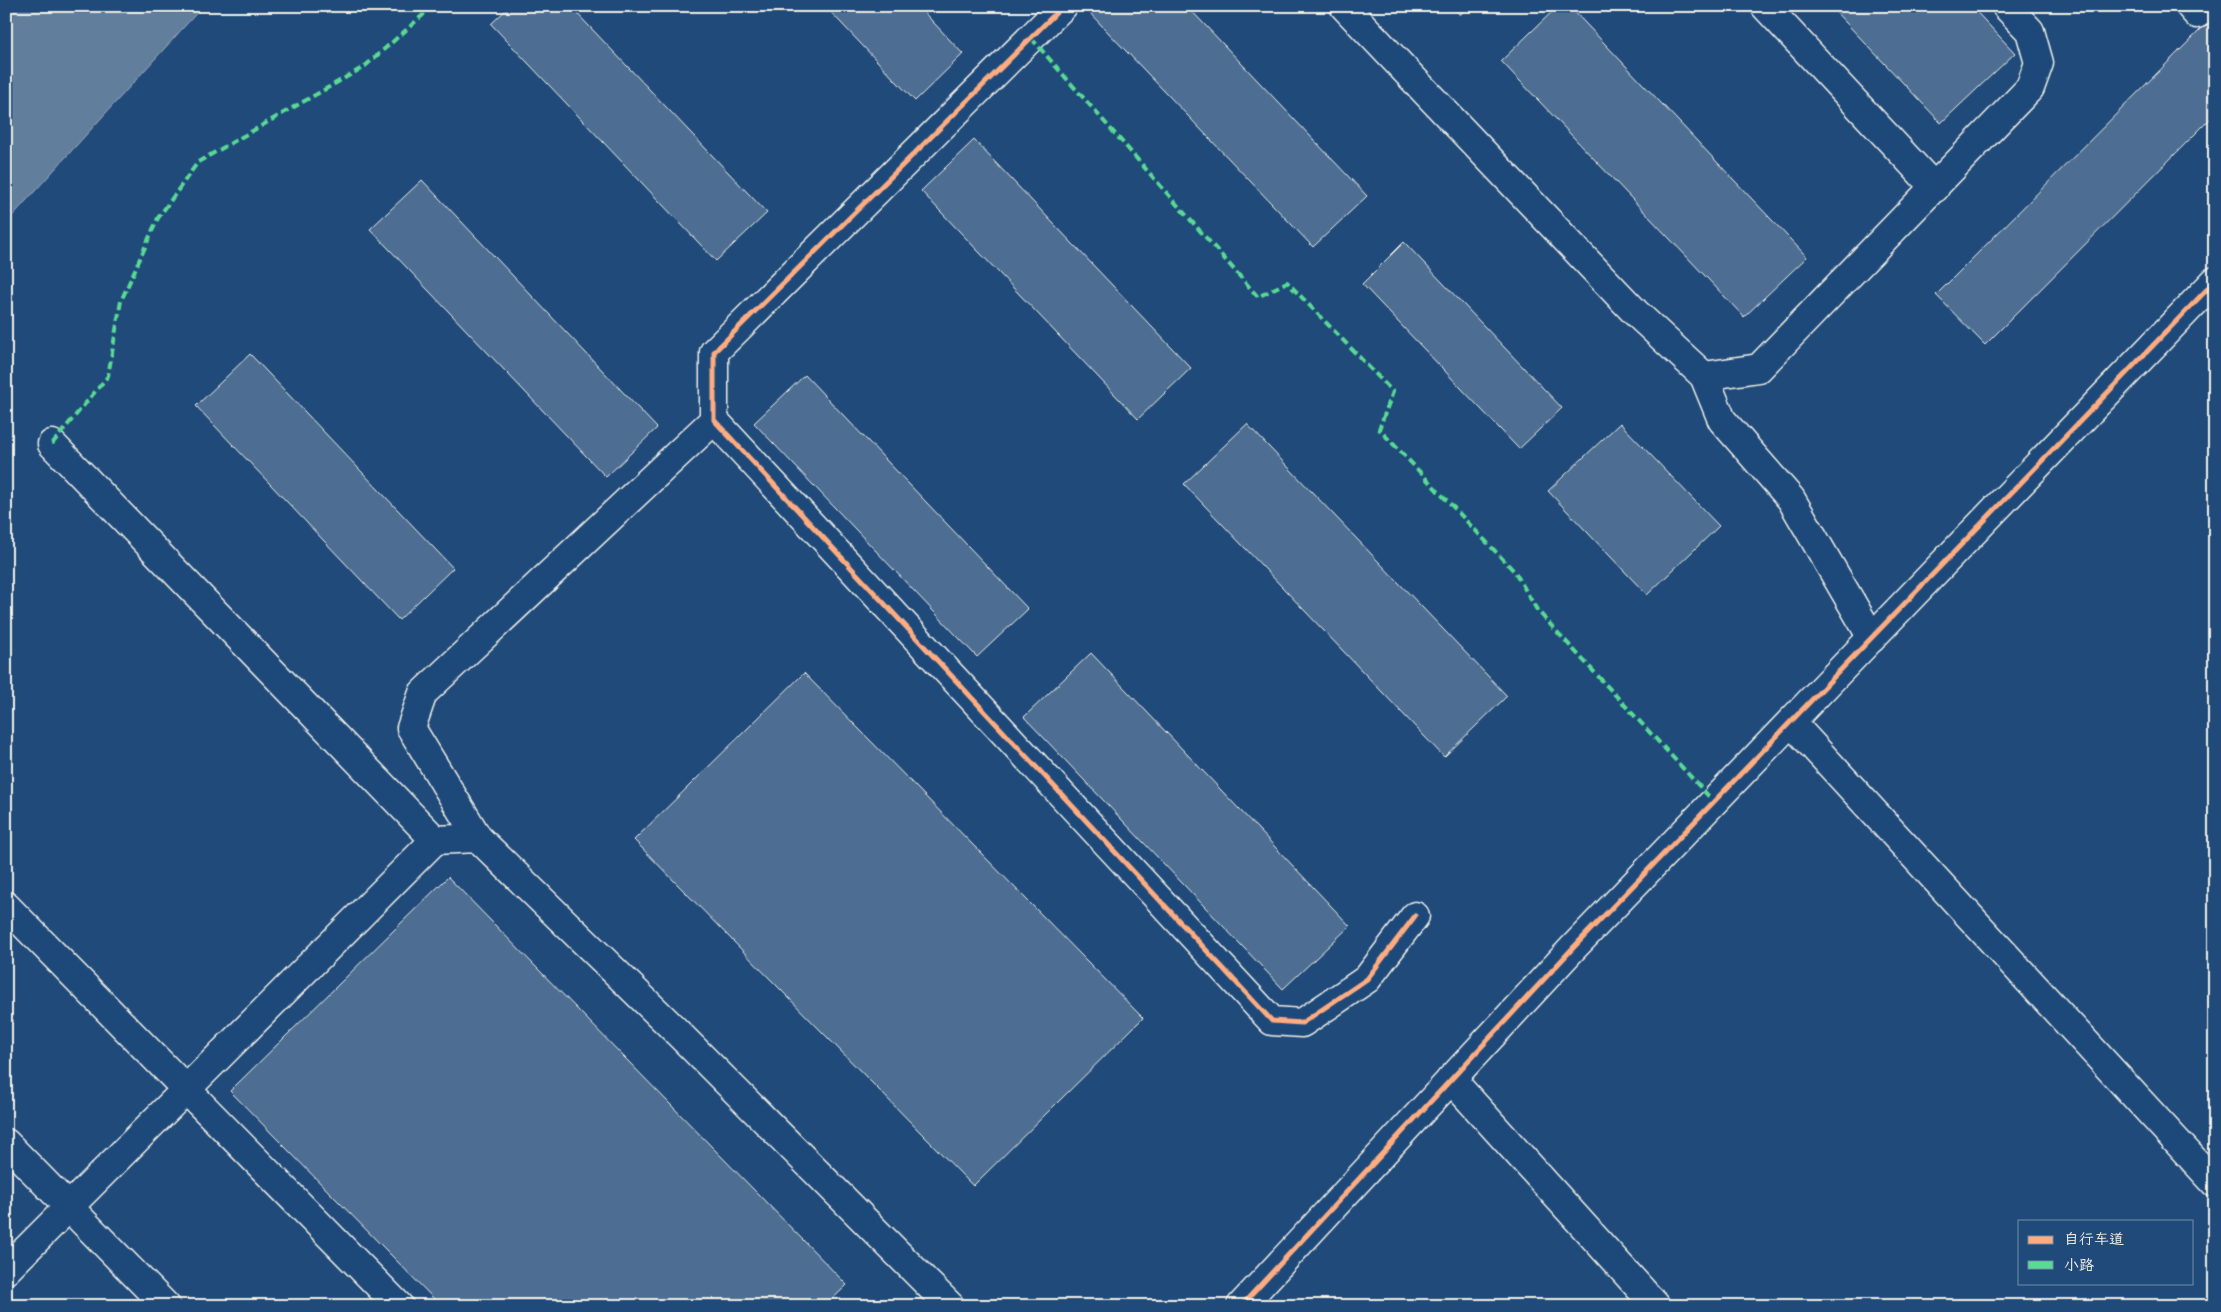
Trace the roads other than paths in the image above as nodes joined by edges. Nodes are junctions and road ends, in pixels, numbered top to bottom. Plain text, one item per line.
1 (1063, 6) edge
2 (1344, 6) edge
3 (1765, 6) edge
4 (2006, 6) edge
5 (1935, 188) junction
6 (2215, 281) edge
7 (1704, 376) junction
8 (714, 420) junction
9 (52, 444) dead end
10 (1872, 638) junction
11 (1791, 722) junction
12 (478, 838) junction
13 (435, 840) junction
14 (6, 906) edge
15 (1415, 916) dead end
16 (1451, 1079) junction
17 (186, 1090) junction
18 (6, 1143) edge
19 (2212, 1173) edge
20 (70, 1206) junction
21 (6, 1270) edge
22 (166, 1306) edge
23 (399, 1306) edge
24 (950, 1306) edge
25 (1240, 1306) edge
26 (1656, 1306) edge

1 - 8 street
2 - 7 street
3 - 5 street
4 - 5 street
5 - 7 street
6 - 10 street
7 - 10 street
8 - 12 street
8 - 15 street
9 - 13 street
10 - 11 street
11 - 16 street
11 - 19 street
12 - 13 street
12 - 24 street
13 - 17 street
14 - 17 street
16 - 25 street
16 - 26 street
17 - 20 street
17 - 23 street
18 - 20 street
20 - 21 street
20 - 22 street

